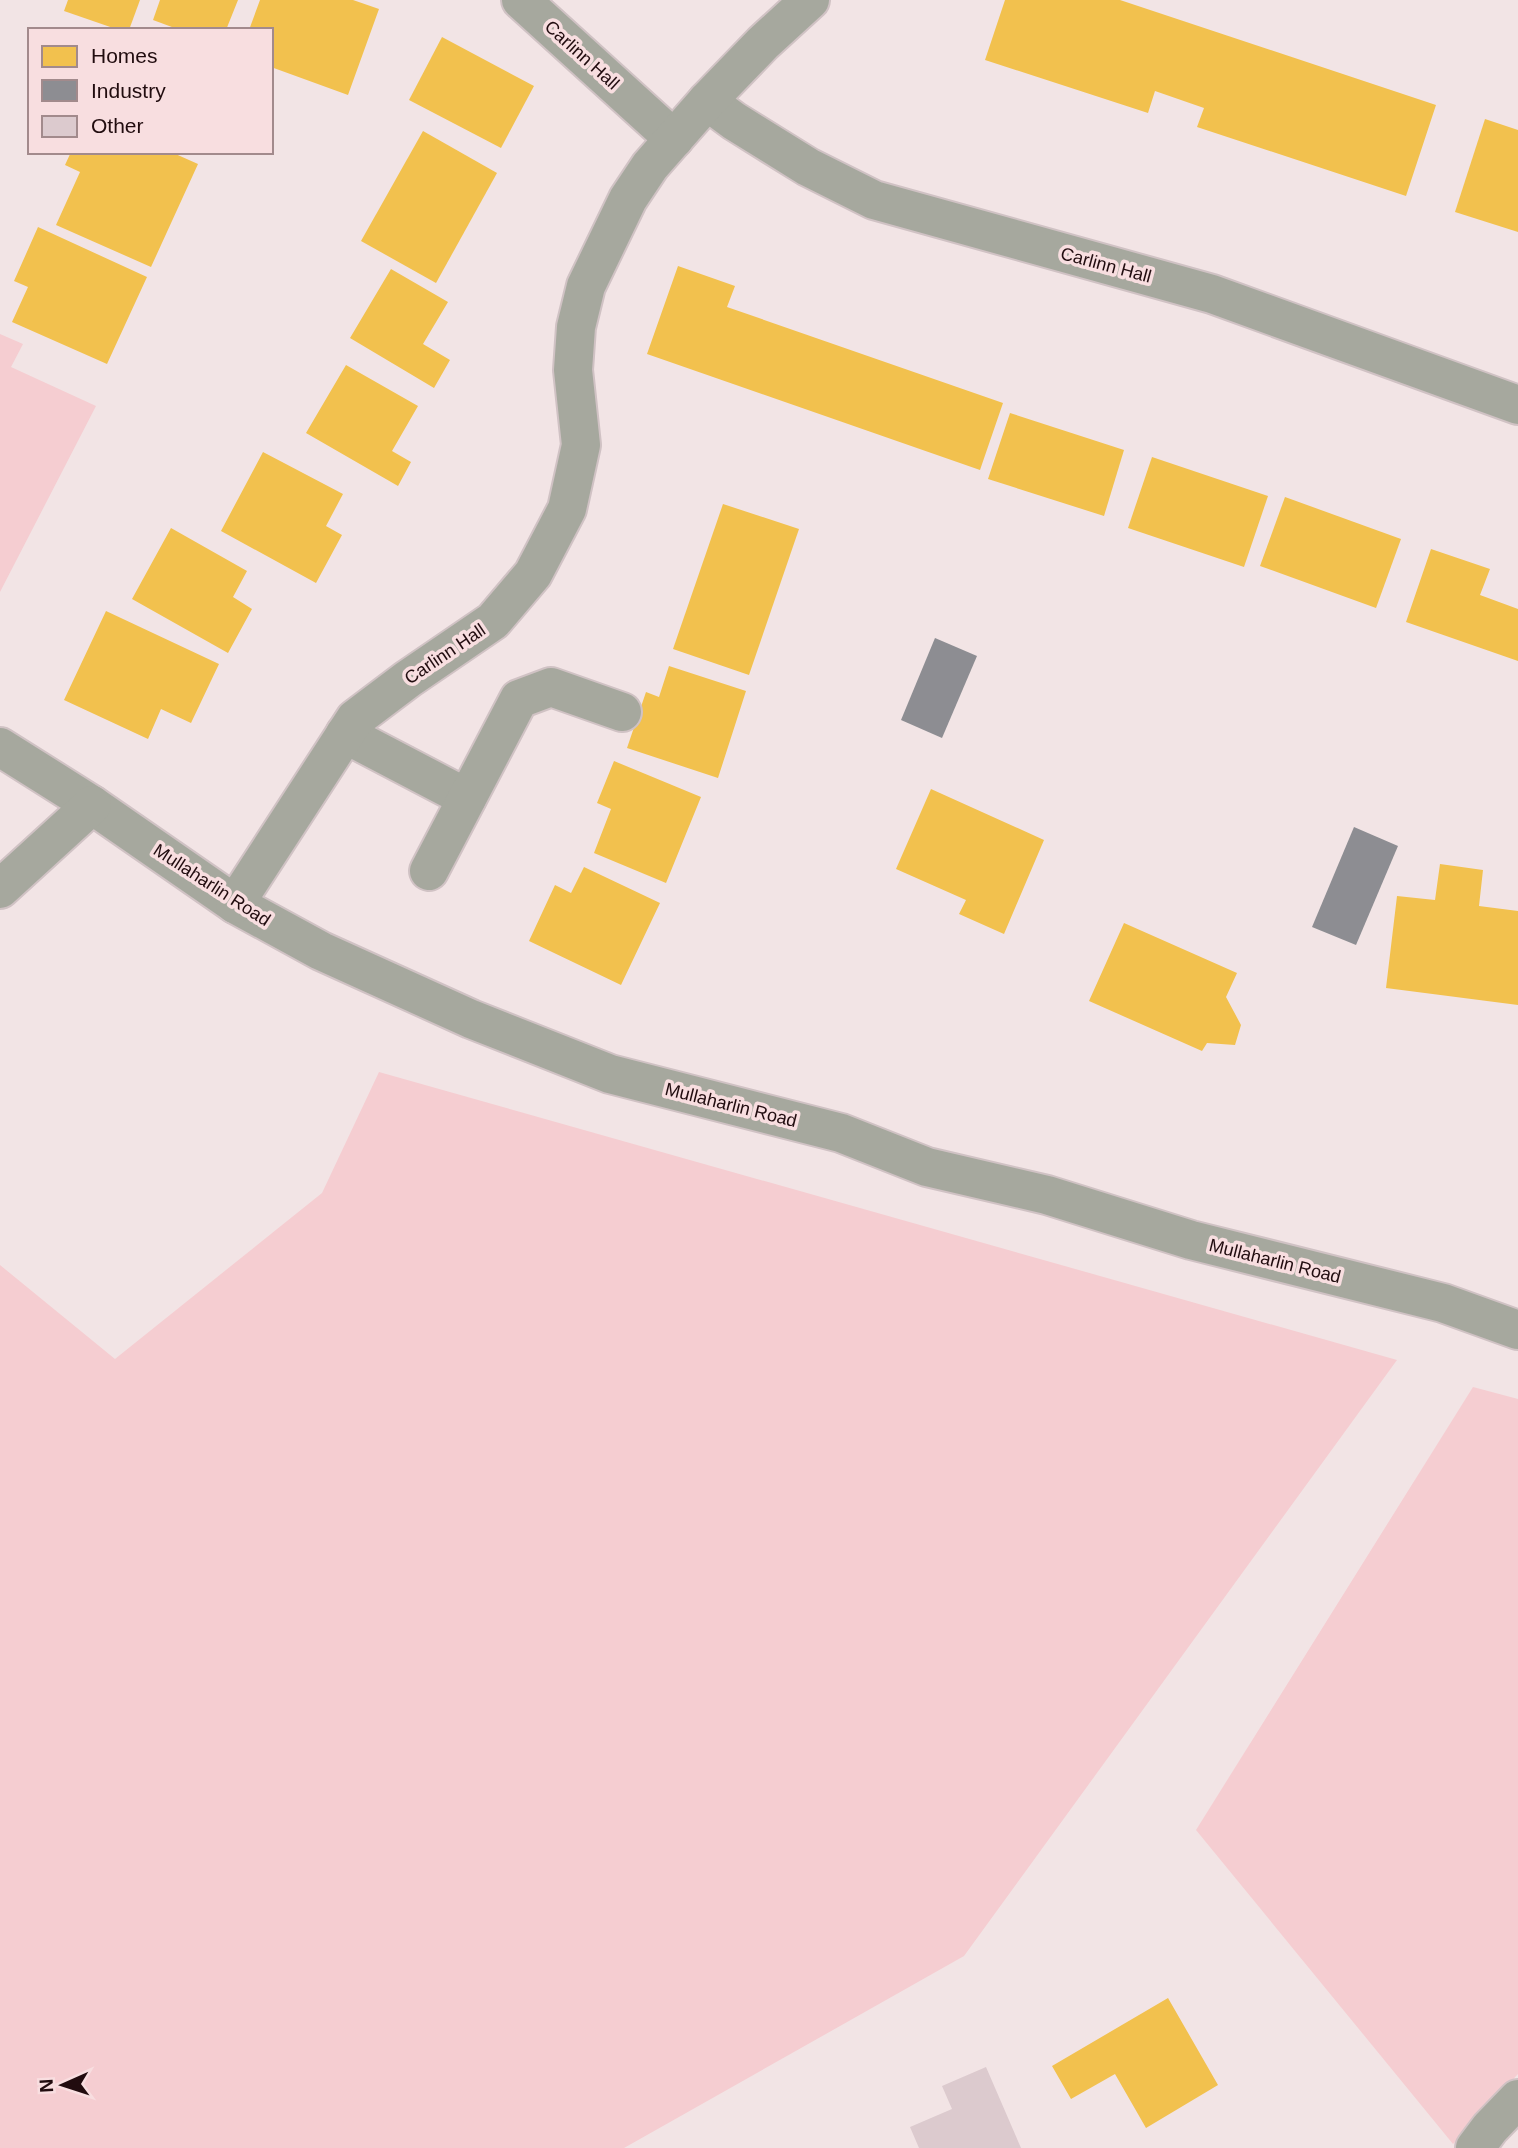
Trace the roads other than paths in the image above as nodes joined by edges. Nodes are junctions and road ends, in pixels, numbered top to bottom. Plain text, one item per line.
1 (521, 0) edge
2 (810, 0) edge
3 (707, 101) junction
4 (674, 139) junction
5 (1518, 405) edge
6 (622, 712) dead end
7 (345, 734) junction
8 (0, 747) edge
9 (467, 798) junction
10 (92, 805) junction
11 (429, 871) dead end
12 (0, 889) edge
13 (235, 904) junction
14 (1518, 1330) edge
15 (1518, 2099) edge
16 (1475, 2148) edge

1 - 4 street, Carlinn Hall
2 - 3 street, Carlinn Hall
3 - 4 street, Carlinn Hall
3 - 5 street, Carlinn Hall
4 - 7 street, Carlinn Hall
6 - 9 street
7 - 9 street
7 - 13 street, Carlinn Hall
8 - 10 street, Mullaharlin Road
9 - 11 street
10 - 12 street
10 - 13 street, Mullaharlin Road
13 - 14 street, Mullaharlin Road
15 - 16 street

